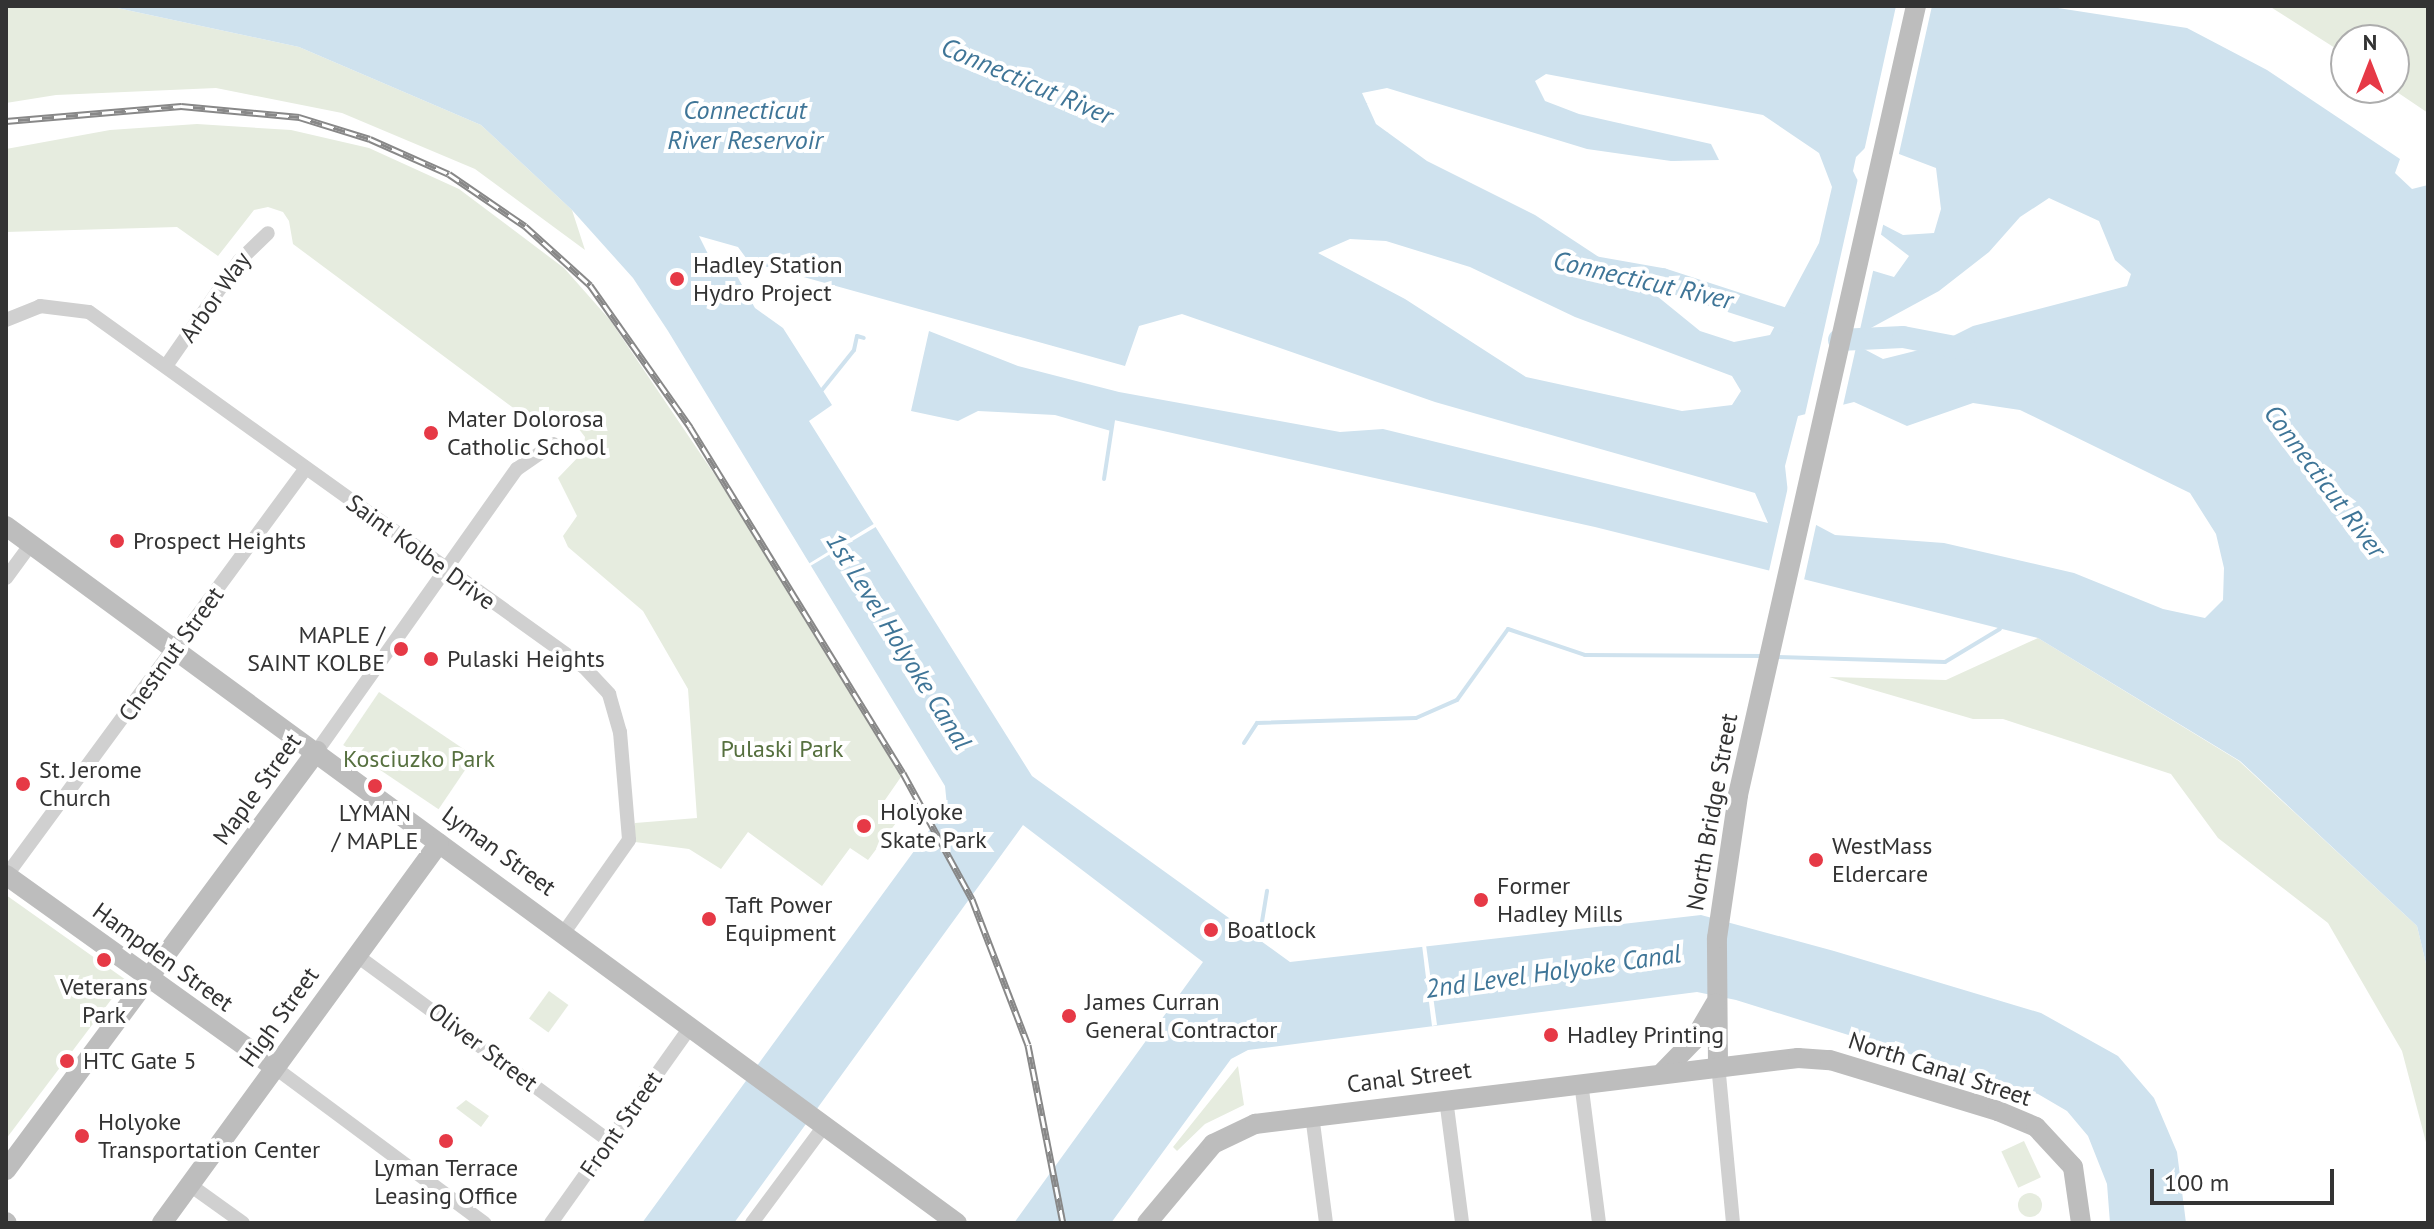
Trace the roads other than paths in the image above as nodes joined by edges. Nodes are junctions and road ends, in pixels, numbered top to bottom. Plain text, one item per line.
1 (1916, 6) edge
2 (268, 233) dead end
3 (6, 320) edge
4 (166, 366) junction
5 (553, 444) dead end
6 (306, 468) junction
7 (6, 526) edge
8 (31, 544) junction
9 (446, 571) junction
10 (6, 578) edge
11 (175, 648) junction
12 (317, 751) junction
13 (439, 843) junction
14 (6, 875) edge
15 (565, 931) junction
16 (356, 955) junction
17 (149, 979) junction
18 (1715, 1003) junction
19 (691, 1026) junction
20 (1718, 1064) junction
21 (274, 1067) junction
22 (1663, 1072) junction
23 (1581, 1082) junction
24 (1446, 1099) junction
25 (1312, 1115) junction
26 (820, 1123) junction
27 (609, 1141) junction
28 (6, 1170) edge
29 (190, 1185) junction
30 (162, 1223) edge
31 (243, 1223) edge
32 (484, 1223) edge
33 (551, 1223) edge
34 (752, 1223) edge
35 (957, 1223) edge
36 (1147, 1223) edge
37 (1326, 1223) edge
38 (1462, 1223) edge
39 (1599, 1223) edge
40 (1733, 1223) edge
41 (2081, 1223) edge

1 - 18 main road, North Bridge Street
2 - 4 street, Arbor Way
3 - 4 street, Saint Kolbe Drive
4 - 6 street, Saint Kolbe Drive
5 - 9 street, Maple Street
6 - 9 street, Saint Kolbe Drive
6 - 11 street, Chestnut Street
7 - 8 main road, Lyman Street
8 - 10 street
8 - 11 main road, Lyman Street
9 - 12 street, Maple Street
9 - 15 street, Saint Kolbe Drive
11 - 12 main road, Lyman Street
11 - 14 street, Chestnut Street
12 - 13 main road, Lyman Street
12 - 17 main road, Maple Street
13 - 15 main road, Lyman Street
13 - 16 main road, High Street
14 - 17 main road, Hampden Street
15 - 19 main road, Lyman Street
16 - 21 main road, High Street
16 - 27 street, Oliver Street
17 - 21 main road, Hampden Street
17 - 28 main road, Maple Street
18 - 20 main road, North Bridge Street
18 - 22 main road
19 - 26 main road, Lyman Street
19 - 27 street, Front Street
20 - 22 main road, Canal Street
20 - 40 street, North Bridge Street
20 - 41 main road, North Canal Street
21 - 29 main road, High Street
21 - 32 street, Hampden Street
22 - 23 main road, Canal Street
23 - 24 main road, Canal Street
23 - 39 street
24 - 25 main road, Canal Street
24 - 38 street
25 - 36 main road, Canal Street
25 - 37 street
26 - 34 street
26 - 35 main road, Lyman Street
27 - 33 street, Front Street
29 - 30 main road, High Street
29 - 31 street

